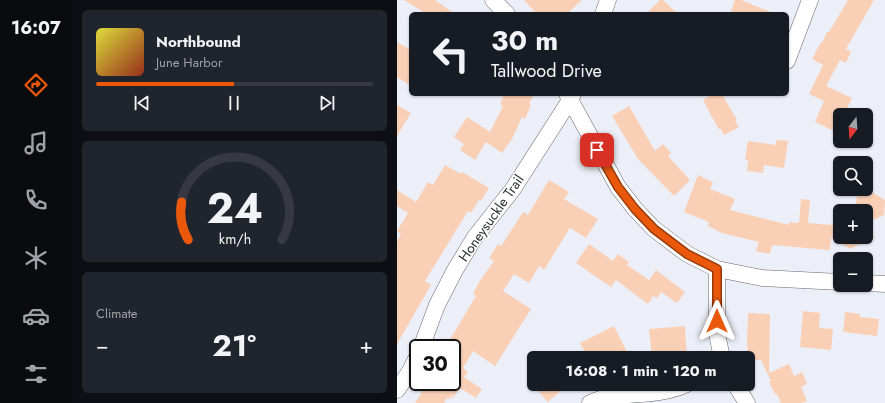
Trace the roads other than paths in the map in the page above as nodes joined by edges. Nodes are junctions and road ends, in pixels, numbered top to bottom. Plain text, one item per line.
1 (493, 0) edge
2 (607, 0) edge
3 (809, 0) edge
4 (505, 12) edge
5 (604, 12) edge
6 (789, 55) edge
7 (570, 96) edge
8 (717, 269) junction
9 (833, 282) edge
10 (873, 283) edge
11 (885, 284) edge
12 (424, 339) edge
13 (721, 351) edge
14 (409, 372) edge
15 (397, 390) edge
16 (668, 391) edge
17 (739, 391) edge
18 (590, 403) edge
19 (747, 403) edge

1 - 4 street
2 - 5 street
3 - 6 street
7 - 8 street
7 - 12 street, Honeysuckle Trail
8 - 9 street
8 - 13 street
10 - 11 street
14 - 15 street
16 - 18 street
17 - 19 street

